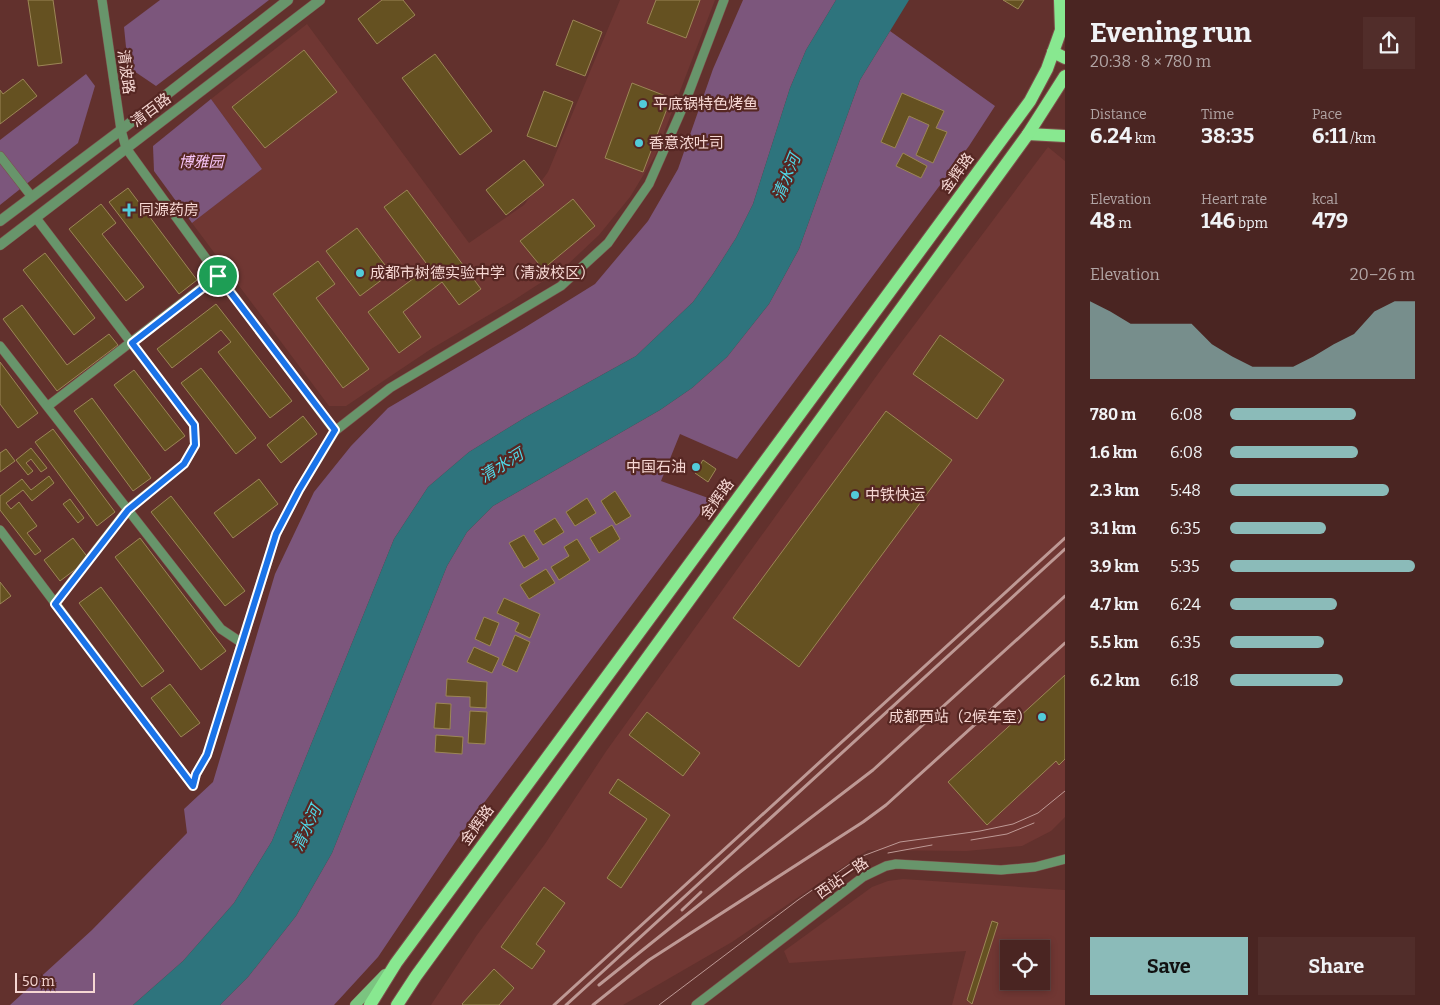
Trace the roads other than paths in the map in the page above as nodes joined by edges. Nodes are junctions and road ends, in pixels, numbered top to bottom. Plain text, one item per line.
1 (102, 0) edge
2 (288, 0) edge
3 (320, 0) edge
4 (724, 0) edge
5 (1060, 0) edge
6 (1063, 31) edge
7 (1059, 55) edge
8 (1065, 76) edge
9 (121, 130) junction
10 (1028, 134) junction
11 (1065, 136) edge
12 (126, 148) junction
13 (0, 156) edge
14 (32, 197) junction
15 (36, 218) junction
16 (0, 221) edge
17 (0, 245) edge
18 (218, 276) junction
19 (132, 343) junction
20 (0, 346) edge
21 (48, 406) junction
22 (335, 430) junction
23 (128, 510) junction
24 (0, 530) edge
25 (55, 604) junction
26 (242, 643) junction
27 (1065, 860) edge
28 (396, 963) junction
29 (355, 1005) edge
30 (370, 1005) edge
31 (397, 1005) edge
32 (696, 1005) edge

1 - 9 street, 清波路
2 - 9 street, 清百路
3 - 12 street, 清百路
4 - 22 street
5 - 6 main road, 金辉路
6 - 7 main road, 金辉路
7 - 28 main road, 金辉路
8 - 10 main road
9 - 12 street, 清波路
9 - 14 street, 清百路
10 - 11 main road
10 - 31 main road
12 - 15 street, 清百路
12 - 18 street
13 - 14 street
14 - 16 street, 清百路
15 - 17 street, 清百路
15 - 19 street
18 - 19 street
18 - 22 street
19 - 21 street
19 - 23 street
20 - 21 street
21 - 23 street
22 - 26 street
23 - 25 street
23 - 26 street
24 - 25 street
25 - 26 street
27 - 32 street, 西站一路
28 - 29 main road
28 - 30 main road, 金辉路

